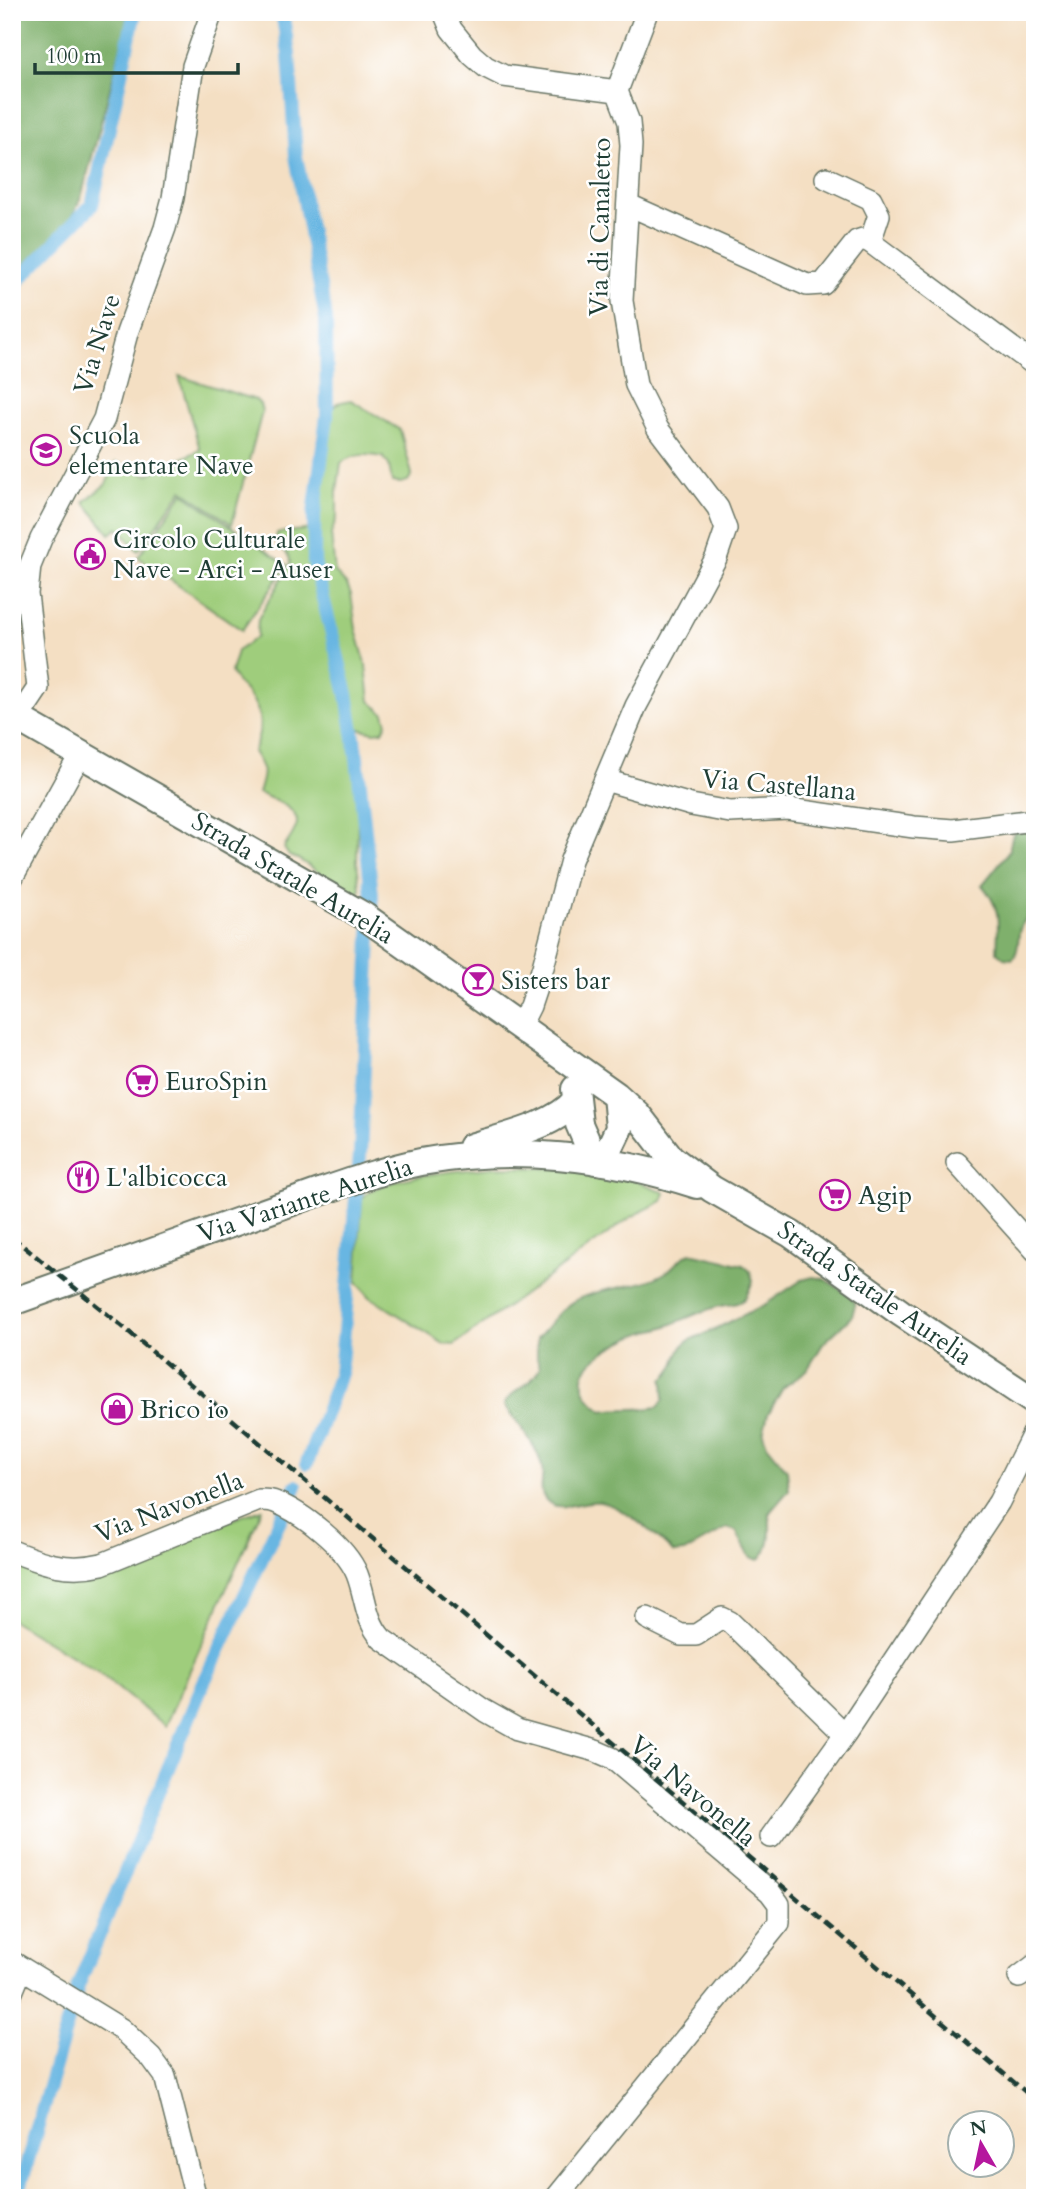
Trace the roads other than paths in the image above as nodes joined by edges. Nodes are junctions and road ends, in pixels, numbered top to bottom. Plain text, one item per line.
1 (212, 12) edge
2 (444, 12) edge
3 (647, 12) edge
4 (617, 91) junction
5 (826, 178) dead end
6 (629, 205) junction
7 (870, 242) junction
8 (1035, 365) edge
9 (15, 716) edge
10 (79, 755) junction
11 (605, 780) junction
12 (1035, 820) edge
13 (12, 878) edge
14 (519, 1028) junction
15 (563, 1059) junction
16 (616, 1095) junction
17 (576, 1101) junction
18 (423, 1162) junction
19 (599, 1162) junction
20 (957, 1163) dead end
21 (649, 1171) joint
22 (712, 1189) junction
23 (1035, 1250) edge
24 (12, 1302) edge
25 (1035, 1402) edge
26 (1035, 1430) edge
27 (12, 1551) edge
28 (647, 1618) dead end
29 (845, 1734) junction
30 (771, 1837) dead end
31 (17, 1965) edge
32 (12, 1992) edge
33 (197, 2198) edge
34 (555, 2198) edge

1 - 9 street, Via Nave
2 - 4 street
3 - 4 street
4 - 6 street, Via di Canaletto
5 - 7 street
6 - 7 street
6 - 11 street, Via di Canaletto
7 - 8 street
9 - 10 main road, Strada Statale Aurelia
10 - 13 street
10 - 14 main road, Strada Statale Aurelia
11 - 12 street, Via Castellana
11 - 14 street
14 - 15 main road, Strada Statale Aurelia
15 - 16 main road, Strada Statale Aurelia
15 - 17 main road
16 - 19 main road
16 - 22 main road, Strada Statale Aurelia
17 - 18 main road
17 - 19 main road
18 - 19 main road, Via Variante Aurelia
18 - 24 main road, Via Variante Aurelia
19 - 21 main road, Via Variante Aurelia
20 - 23 street
21 - 22 main road, Strada Statale Aurelia
22 - 25 main road, Strada Statale Aurelia
26 - 29 street, Via Navonella
27 - 34 street, Via Navonella
28 - 29 street
29 - 30 street, Via Navonella
31 - 32 street
31 - 33 street

